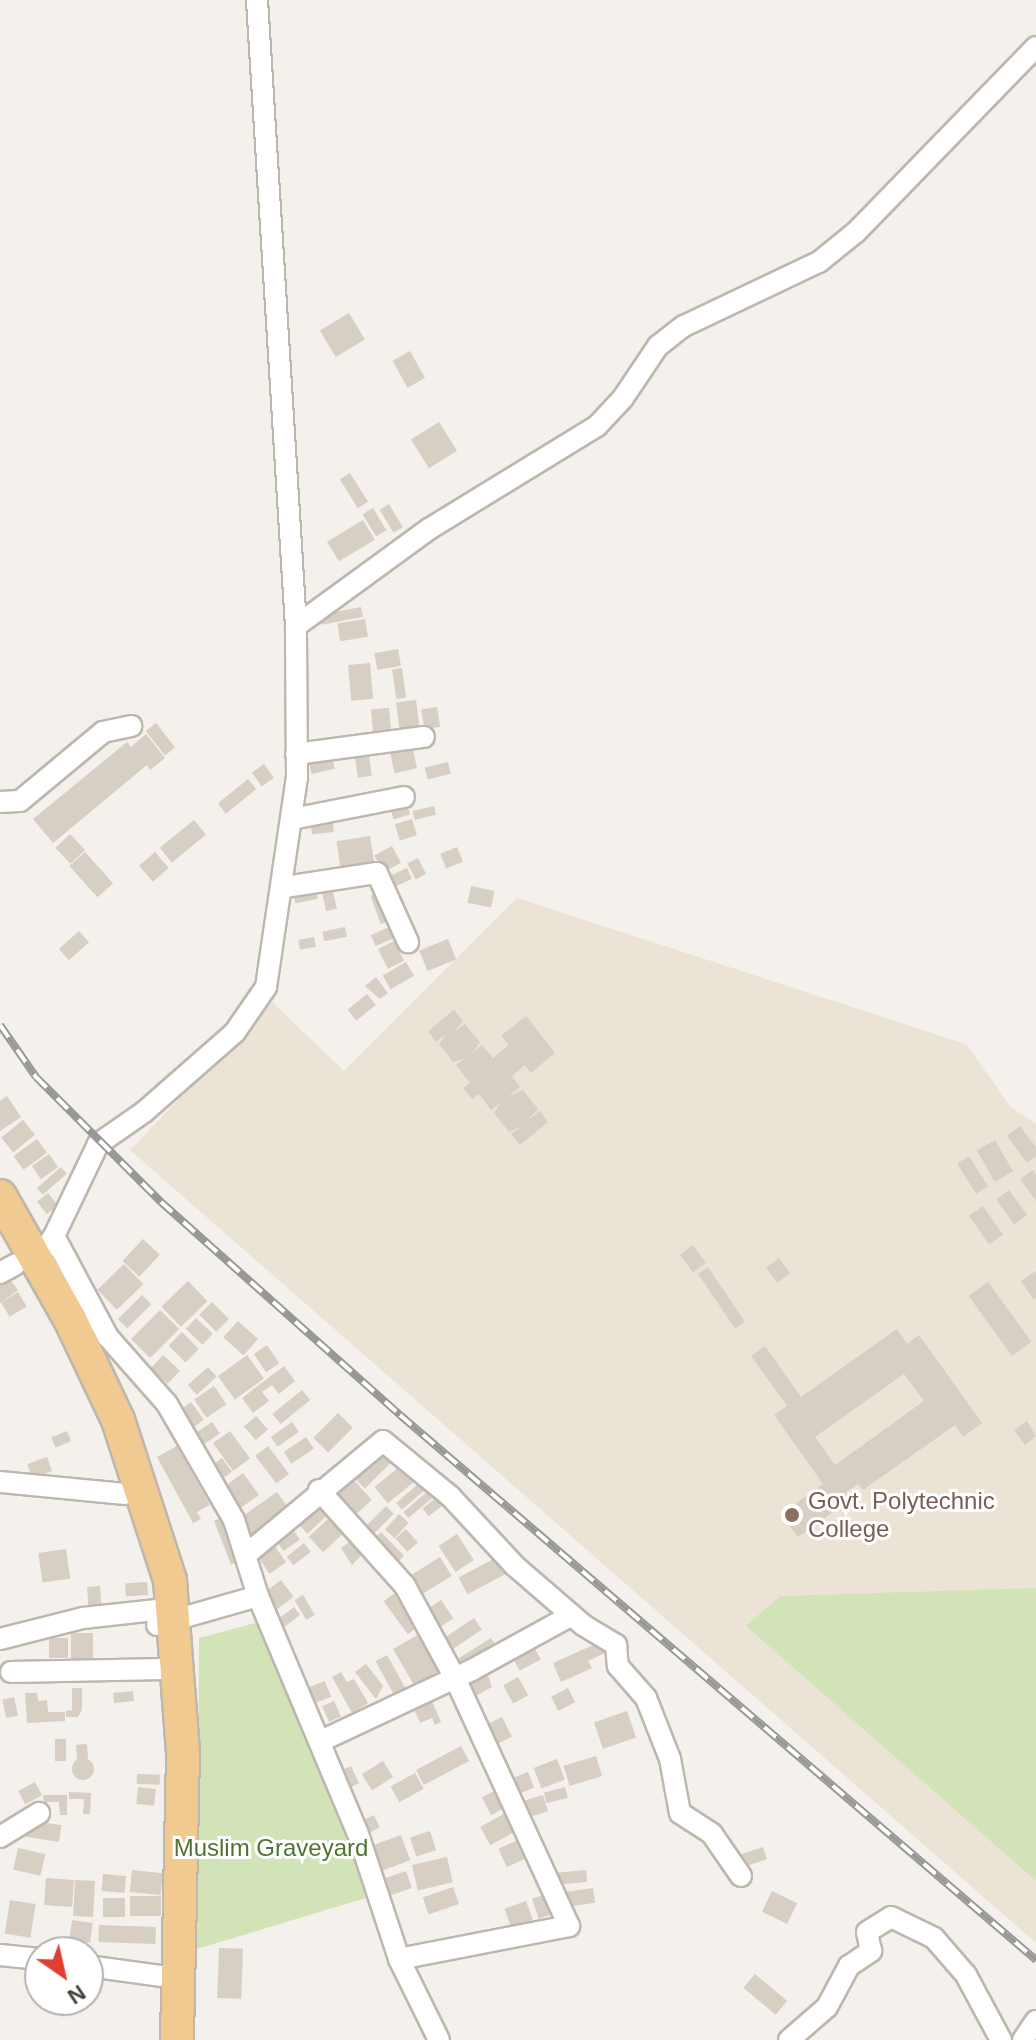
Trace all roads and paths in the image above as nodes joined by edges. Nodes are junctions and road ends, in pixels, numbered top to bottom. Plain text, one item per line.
1 (257, 0) edge
2 (1036, 47) edge
3 (296, 626) junction
4 (131, 726) dead end
5 (424, 737) dead end
6 (296, 754) junction
7 (404, 797) dead end
8 (0, 802) edge
9 (292, 819) junction
10 (285, 887) junction
11 (408, 942) dead end
12 (0, 1196) edge
13 (21, 1254) edge
14 (0, 1482) edge
15 (319, 1490) junction
16 (125, 1494) junction
17 (248, 1553) junction
18 (258, 1596) junction
19 (572, 1615) junction
20 (162, 1619) junction
21 (0, 1639) edge
22 (164, 1669) junction
23 (11, 1672) dead end
24 (455, 1678) junction
25 (321, 1741) junction
26 (39, 1813) dead end
27 (0, 1837) edge
28 (741, 1876) dead end
29 (0, 1955) edge
30 (24, 1957) edge
31 (399, 1959) junction
32 (104, 1968) edge
33 (161, 1976) junction
34 (1036, 2021) edge
35 (159, 2040) edge
36 (177, 2040) edge
37 (439, 2040) edge
38 (789, 2040) edge
39 (1001, 2040) edge
40 (1023, 2040) edge

1 - 3 street
2 - 3 street
3 - 6 street
4 - 8 street
5 - 6 street
6 - 9 street
7 - 9 street
9 - 10 street
10 - 11 street
10 - 13 street
12 - 13 highway
13 - 16 highway
13 - 17 street
13 - 20 highway
14 - 16 street
15 - 17 street
15 - 19 street
15 - 24 street
16 - 20 highway
17 - 18 street
18 - 20 street
18 - 25 street
19 - 24 street
19 - 28 street
20 - 21 street
20 - 22 highway
20 - 36 highway
22 - 23 street
22 - 33 highway
24 - 25 street
24 - 31 street
25 - 31 street
26 - 27 street
29 - 30 street
31 - 37 street
32 - 33 street
33 - 35 highway
34 - 40 street
38 - 39 street

